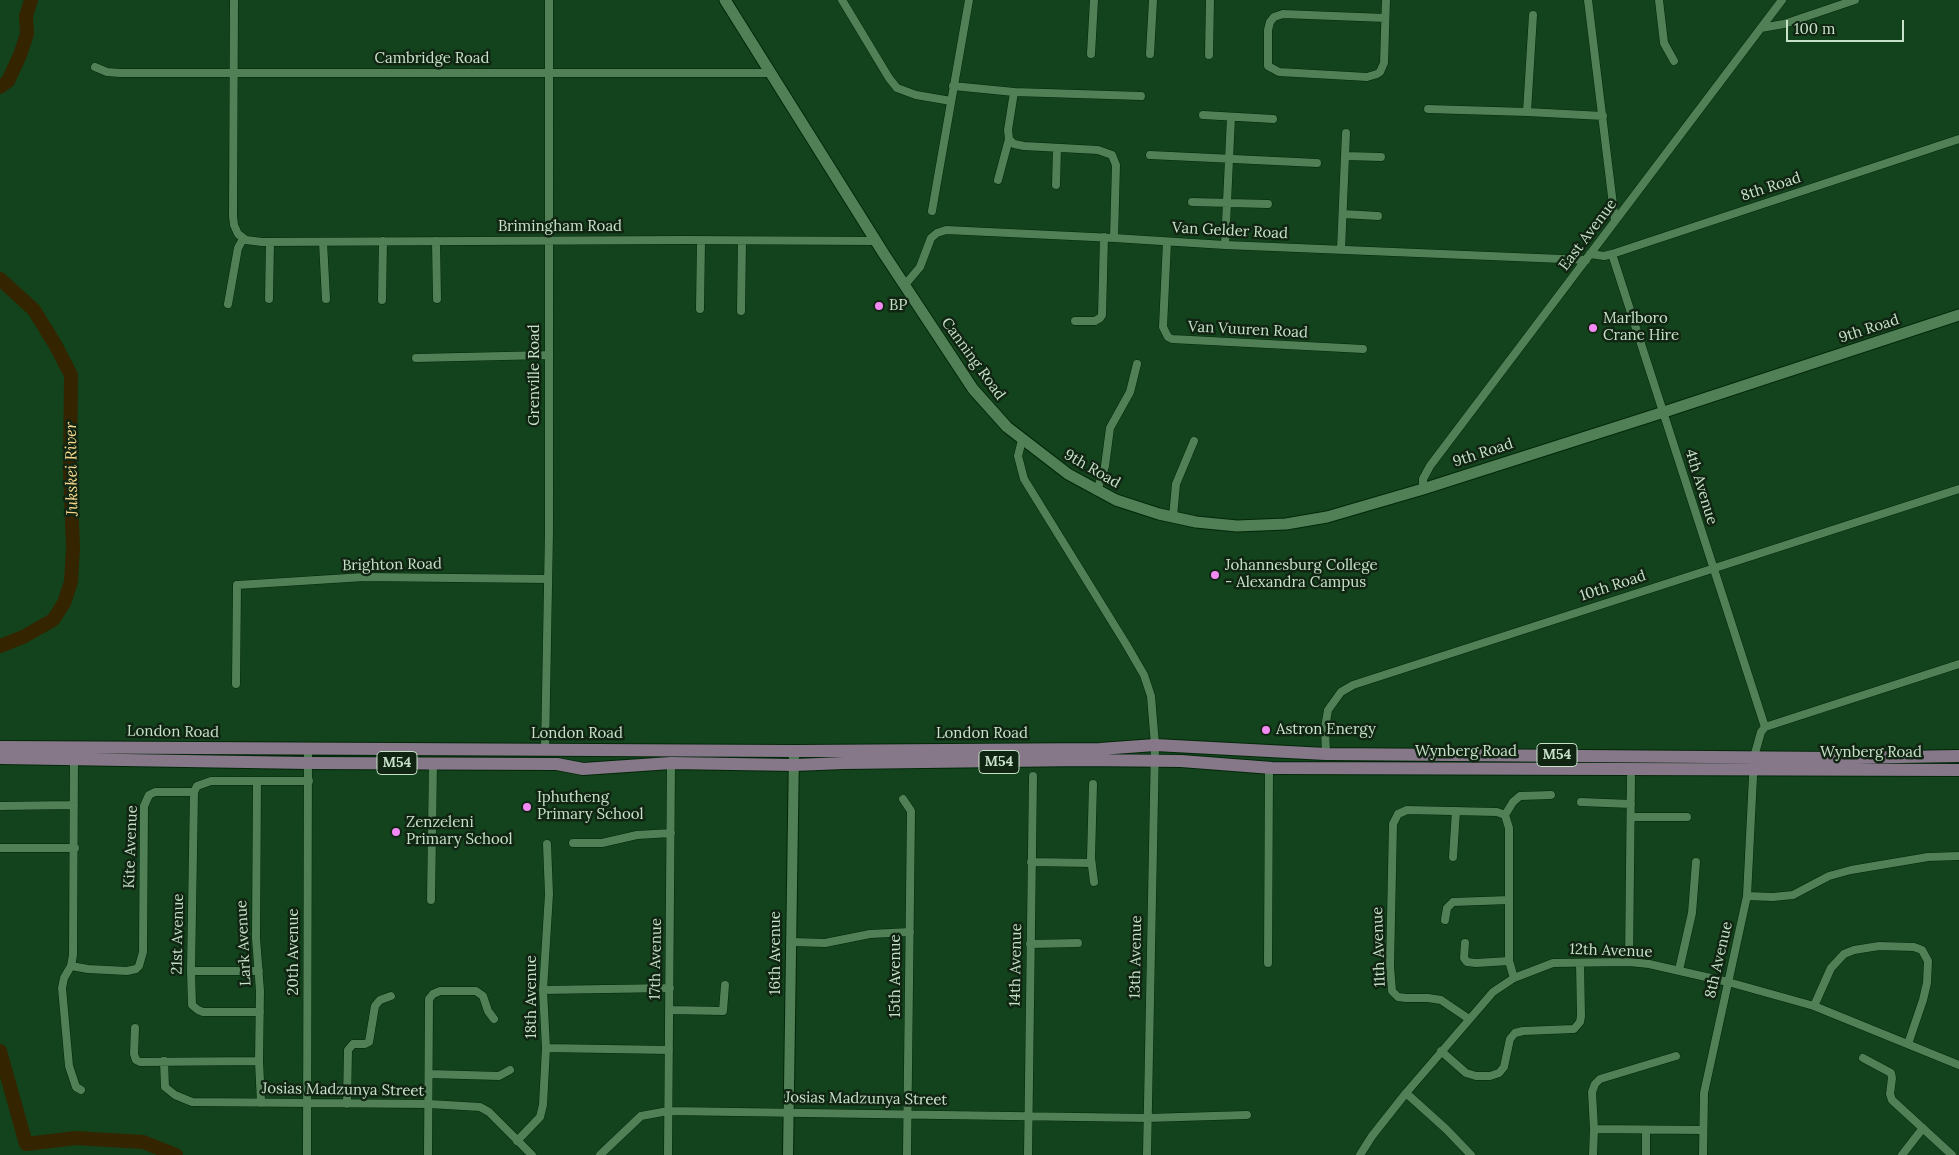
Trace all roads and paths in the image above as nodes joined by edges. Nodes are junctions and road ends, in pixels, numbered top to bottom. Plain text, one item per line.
1 (234, 0) edge
2 (548, 0) edge
3 (725, 0) edge
4 (842, 0) edge
5 (969, 0) edge
6 (1094, 0) edge
7 (1153, 0) edge
8 (1210, 0) edge
9 (1386, 0) edge
10 (1588, 0) edge
11 (1659, 0) edge
12 (1782, 0) edge
13 (1855, 0) edge
14 (1533, 15) dead end
15 (1385, 18) junction
16 (1761, 28) junction
17 (1091, 54) dead end
18 (1150, 54) dead end
19 (1209, 55) dead end
20 (1674, 61) dead end
21 (95, 67) dead end
22 (233, 72) junction
23 (548, 72) junction
24 (771, 73) junction
25 (954, 86) junction
26 (1014, 92) junction
27 (1141, 96) dead end
28 (951, 100) junction
29 (1428, 109) dead end
30 (1527, 112) junction
31 (1203, 115) dead end
32 (1603, 116) junction
33 (1231, 117) junction
34 (1274, 119) dead end
35 (1346, 133) dead end
36 (1009, 139) junction
37 (1959, 139) edge
38 (1057, 148) junction
39 (1150, 155) dead end
40 (1346, 156) junction
41 (1381, 157) dead end
42 (1230, 159) junction
43 (1317, 163) dead end
44 (998, 180) dead end
45 (1056, 185) dead end
46 (1192, 202) dead end
47 (1228, 203) junction
48 (1268, 204) dead end
49 (932, 211) dead end
50 (1343, 214) junction
51 (1378, 216) dead end
52 (1615, 221) junction
53 (1104, 237) junction
54 (1114, 238) junction
55 (243, 239) junction
56 (549, 240) junction
57 (701, 240) junction
58 (436, 241) junction
59 (742, 241) junction
60 (876, 241) junction
61 (270, 242) junction
62 (323, 242) junction
63 (383, 242) junction
64 (1167, 242) junction
65 (1225, 245) junction
66 (1341, 250) junction
67 (1612, 254) junction
68 (1588, 257) junction
69 (904, 286) junction
70 (326, 298) dead end
71 (269, 299) dead end
72 (437, 299) dead end
73 (382, 300) dead end
74 (228, 304) dead end
75 (700, 309) dead end
76 (741, 311) dead end
77 (1959, 315) edge
78 (1075, 321) dead end
79 (1363, 349) dead end
80 (548, 355) junction
81 (416, 358) dead end
82 (1137, 364) dead end
83 (1664, 412) junction
84 (1022, 440) junction
85 (1194, 441) dead end
86 (1423, 489) junction
87 (1959, 489) edge
88 (1097, 491) junction
89 (1173, 517) junction
90 (1712, 568) junction
91 (548, 579) junction
92 (1959, 664) edge
93 (236, 684) dead end
94 (1765, 727) junction
95 (1155, 745) junction
96 (0, 747) edge
97 (74, 747) junction
98 (308, 749) junction
99 (545, 751) junction
100 (794, 751) junction
101 (1326, 754) junction
102 (1959, 756) edge
103 (0, 758) edge
104 (74, 760) junction
105 (1154, 760) junction
106 (433, 762) junction
107 (308, 763) junction
108 (671, 763) junction
109 (1753, 763) junction
110 (794, 765) junction
111 (1269, 767) junction
112 (1959, 770) edge
113 (1033, 776) dead end
114 (1631, 777) dead end
115 (257, 781) junction
116 (309, 781) junction
117 (1094, 784) dead end
118 (194, 792) junction
119 (1551, 794) dead end
120 (903, 799) dead end
121 (1581, 802) dead end
122 (74, 804) junction
123 (1631, 804) junction
124 (0, 806) edge
125 (1456, 811) junction
126 (1505, 815) junction
127 (1631, 817) junction
128 (1687, 817) dead end
129 (671, 833) junction
130 (573, 843) dead end
131 (547, 844) dead end
132 (0, 848) edge
133 (75, 848) junction
134 (1959, 856) edge
135 (1453, 857) dead end
136 (1031, 862) junction
137 (1696, 862) dead end
138 (1091, 863) junction
139 (1094, 882) dead end
140 (1747, 896) junction
141 (430, 900) dead end
142 (1509, 900) junction
143 (1445, 920) dead end
144 (910, 932) junction
145 (792, 942) junction
146 (1078, 943) dead end
147 (1465, 943) dead end
148 (1030, 944) junction
149 (1509, 961) junction
150 (1628, 962) junction
151 (1268, 963) dead end
152 (1580, 963) junction
153 (71, 966) junction
154 (1679, 970) junction
155 (191, 971) junction
156 (259, 971) junction
157 (1514, 978) junction
158 (1728, 982) junction
159 (725, 985) dead end
160 (670, 988) junction
161 (544, 990) junction
162 (391, 996) dead end
163 (1814, 1006) junction
164 (670, 1010) junction
165 (260, 1012) junction
166 (494, 1019) dead end
167 (1468, 1019) junction
168 (135, 1028) dead end
169 (1908, 1044) junction
170 (546, 1048) junction
171 (669, 1050) junction
172 (1441, 1051) junction
173 (1676, 1056) dead end
174 (1863, 1058) dead end
175 (164, 1061) junction
176 (259, 1062) junction
177 (1959, 1065) edge
178 (510, 1070) dead end
179 (429, 1074) junction
180 (81, 1090) dead end
181 (1406, 1093) junction
182 (261, 1103) junction
183 (308, 1103) junction
184 (347, 1104) junction
185 (429, 1104) junction
186 (668, 1111) junction
187 (789, 1112) junction
188 (908, 1114) junction
189 (1247, 1115) dead end
190 (1028, 1116) junction
191 (1147, 1118) junction
192 (1923, 1128) junction
193 (1594, 1129) junction
194 (1646, 1130) junction
195 (1702, 1130) junction
196 (517, 1141) junction
197 (307, 1155) edge
198 (428, 1155) edge
199 (532, 1155) edge
200 (600, 1155) edge
201 (668, 1155) edge
202 (788, 1155) edge
203 (907, 1155) edge
204 (1028, 1155) edge
205 (1147, 1155) edge
206 (1360, 1155) edge
207 (1471, 1155) edge
208 (1592, 1155) edge
209 (1646, 1155) edge
210 (1703, 1155) edge
211 (1902, 1155) edge
212 (1952, 1155) edge

1 - 22 street
2 - 23 street, Grenville Road
3 - 24 main road, Canning Road
4 - 28 street
5 - 25 street
6 - 17 street
7 - 18 street
8 - 19 street
9 - 15 street
10 - 32 street
11 - 20 street
12 - 16 street, East Avenue
13 - 16 street
14 - 30 street
15 - 15 street
16 - 52 street, East Avenue
21 - 22 street, Cambridge Road
22 - 23 street, Cambridge Road
22 - 55 street
23 - 24 street, Cambridge Road
23 - 56 street, Grenville Road
24 - 60 main road, Canning Road
25 - 26 street
25 - 28 street
26 - 27 street
26 - 36 street
28 - 49 street
29 - 30 street
30 - 32 street
31 - 33 street
32 - 52 street
33 - 34 street
33 - 42 street
35 - 40 street
36 - 38 street
36 - 44 street
37 - 67 street, 8th Road
38 - 45 street
38 - 54 street
39 - 42 street
40 - 41 street
40 - 50 street
42 - 43 street
42 - 47 street
46 - 47 street
47 - 48 street
47 - 65 street
50 - 51 street
50 - 66 street
52 - 68 street, East Avenue
53 - 54 street, Van Gelder Road
53 - 69 street, Van Gelder Road
53 - 78 street
54 - 64 street, Van Gelder Road
55 - 61 street, Brimingham Road
55 - 74 street
56 - 57 street, Brimingham Road
56 - 58 street, Brimingham Road
56 - 80 street, Grenville Road
57 - 59 street, Brimingham Road
57 - 75 street
58 - 63 street, Brimingham Road
58 - 72 street
59 - 60 street, Brimingham Road
59 - 76 street
60 - 69 main road, Canning Road
61 - 62 street, Brimingham Road
61 - 71 street
62 - 63 street, Brimingham Road
62 - 70 street
63 - 73 street
64 - 65 street, Van Gelder Road
64 - 79 street, Van Vuuren Road
65 - 66 street, Van Gelder Road
66 - 68 street, Van Gelder Road
67 - 68 street, 8th Road
67 - 83 street, 4th Avenue
68 - 86 street, East Avenue
69 - 84 main road, Canning Road
77 - 83 main road, 9th Road
80 - 81 street
80 - 91 street, Grenville Road
82 - 88 street
83 - 86 main road, 9th Road
83 - 90 street, 4th Avenue
84 - 88 main road, 9th Road
84 - 95 street
85 - 89 street
86 - 89 main road, 9th Road
87 - 90 street, 10th Road
88 - 89 main road, 9th Road
90 - 94 street, 4th Avenue
90 - 101 street, 10th Road
91 - 93 street, Brighton Road
91 - 99 street, Grenville Road
92 - 94 street
94 - 109 street, 8th Avenue
95 - 100 main road, London Road / M54
95 - 101 main road, Wynberg Road / M54
95 - 105 street, 13th Avenue
96 - 97 main road, London Road / M54
97 - 98 main road, London Road / M54
97 - 104 street
98 - 99 main road, London Road / M54
98 - 107 street, 20th Avenue
99 - 100 main road, London Road / M54
100 - 110 street, 16th Avenue
101 - 109 main road, Wynberg Road / M54
102 - 109 main road, Wynberg Road / M54
103 - 104 main road, London Road / M54
104 - 107 main road, London Road / M54
104 - 122 street
105 - 110 main road, London Road / M54
105 - 111 main road, Wynberg Road / M54
105 - 191 street, 13th Avenue
106 - 107 main road, London Road / M54
106 - 108 main road, London Road / M54
106 - 141 street
107 - 116 street, 20th Avenue
108 - 110 main road, London Road / M54
108 - 129 street, 17th Avenue
109 - 111 main road, Wynberg Road / M54
109 - 112 main road, Wynberg Road / M54
109 - 140 street, 8th Avenue
110 - 145 street, 16th Avenue
111 - 151 street
113 - 136 street, 14th Avenue
114 - 123 street
115 - 116 street, Kite Avenue
115 - 118 street, Kite Avenue
115 - 156 street, Lark Avenue
116 - 183 street, 20th Avenue
117 - 138 street
118 - 153 street, Kite Avenue
118 - 155 street, 21st Avenue
119 - 126 street
120 - 144 street, 15th Avenue
121 - 123 street
122 - 124 street
122 - 133 street
123 - 127 street
125 - 126 street
125 - 135 street
125 - 167 street, 11th Avenue
126 - 142 street
127 - 128 street
127 - 150 street
129 - 130 street
129 - 160 street, 17th Avenue
131 - 161 street, 18th Avenue
132 - 133 street
133 - 153 street
134 - 140 street
136 - 138 street
136 - 148 street, 14th Avenue
137 - 154 street
138 - 139 street
140 - 158 street, 8th Avenue
142 - 143 street
142 - 149 street
144 - 145 street
144 - 188 street, 15th Avenue
145 - 187 street, 16th Avenue
146 - 148 street
147 - 149 street
148 - 190 street, 14th Avenue
149 - 157 street
150 - 152 street, 12th Avenue
150 - 154 street, 12th Avenue
152 - 157 street, 12th Avenue
152 - 172 street
153 - 180 street
154 - 158 street, 12th Avenue
155 - 156 street
155 - 165 street, 21st Avenue
156 - 165 street, Lark Avenue
157 - 167 street, 12th Avenue
158 - 163 street, 12th Avenue
158 - 195 street, 8th Avenue
159 - 164 street
160 - 161 street
160 - 164 street, 17th Avenue
161 - 170 street, 18th Avenue
162 - 184 street
163 - 169 street, 12th Avenue
163 - 169 street
164 - 171 street, 17th Avenue
165 - 176 street, Lark Avenue
166 - 179 street
167 - 172 street, 12th Avenue
168 - 175 street
169 - 177 street, 12th Avenue
170 - 171 street
170 - 196 street, 18th Avenue
171 - 186 street, 17th Avenue
172 - 181 street, 12th Avenue
173 - 193 street
174 - 192 street
175 - 176 street
175 - 182 street, Josias Madzunya Street
176 - 182 street, Lark Avenue
178 - 179 street
179 - 185 street
181 - 206 street, 12th Avenue
181 - 207 street
182 - 183 street, Josias Madzunya Street
183 - 184 street, Josias Madzunya Street
183 - 197 street, 20th Avenue
184 - 185 street, Josias Madzunya Street
185 - 196 street, Josias Madzunya Street
185 - 198 street
186 - 187 street, Josias Madzunya Street
186 - 200 street, Josias Madzunya Street
186 - 201 street, 17th Avenue
187 - 188 street, Josias Madzunya Street
187 - 202 street, 16th Avenue
188 - 190 street, Josias Madzunya Street
188 - 203 street, 15th Avenue
189 - 191 street, Josias Madzunya Street
190 - 191 street, Josias Madzunya Street
190 - 204 street, 14th Avenue
191 - 205 street, 13th Avenue
192 - 211 street
192 - 212 street
193 - 194 street
193 - 208 street
194 - 195 street
194 - 209 street
195 - 210 street, 8th Avenue
196 - 199 street, Josias Madzunya Street

